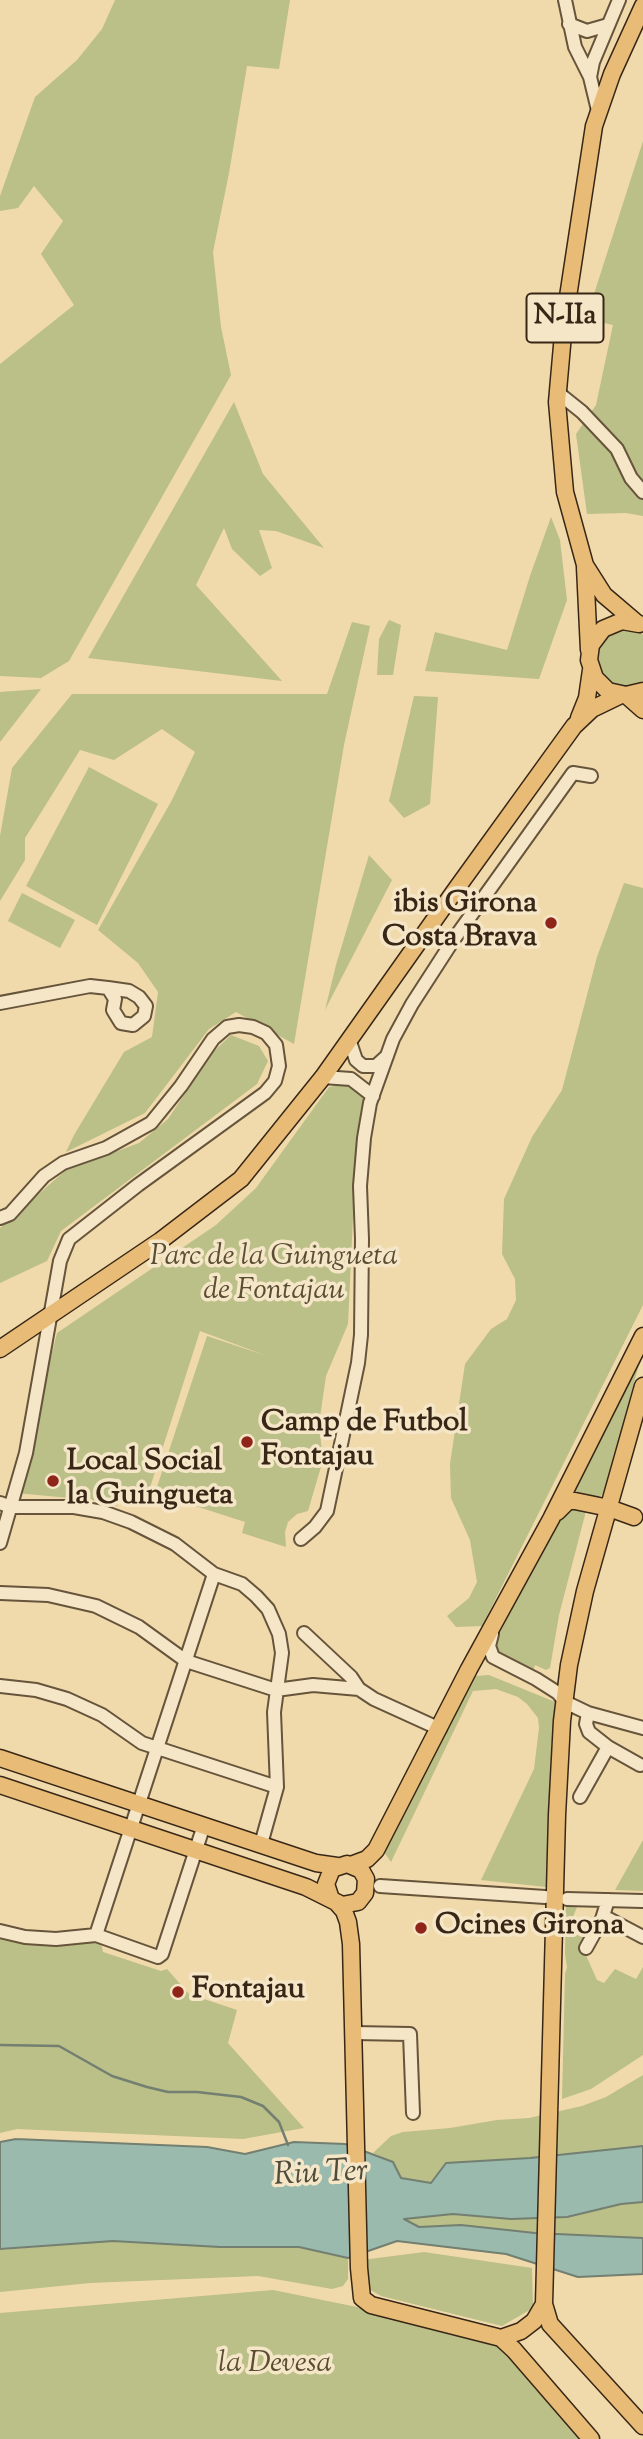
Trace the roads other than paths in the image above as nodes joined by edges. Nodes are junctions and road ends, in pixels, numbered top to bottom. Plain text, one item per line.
1 (565, 0) edge
2 (619, 0) edge
3 (643, 6) edge
4 (569, 24) junction
5 (608, 25) junction
6 (587, 32) junction
7 (575, 47) junction
8 (590, 77) junction
9 (598, 110) junction
10 (557, 392) junction
11 (643, 492) edge
12 (585, 565) junction
13 (640, 624) edge
14 (590, 662) junction
15 (643, 691) edge
16 (624, 695) junction
17 (643, 710) edge
18 (574, 726) junction
19 (591, 776) dead end
20 (108, 988) dead end
21 (0, 1003) edge
22 (349, 1039) junction
23 (387, 1056) junction
24 (335, 1059) junction
25 (363, 1066) junction
26 (323, 1077) junction
27 (351, 1079) junction
28 (378, 1082) junction
29 (373, 1096) junction
30 (0, 1218) edge
31 (50, 1316) junction
32 (643, 1336) edge
33 (0, 1349) edge
34 (643, 1386) edge
35 (583, 1502) junction
36 (4, 1504) edge
37 (609, 1508) junction
38 (551, 1519) junction
39 (638, 1519) edge
40 (302, 1539) dead end
41 (597, 1543) junction
42 (0, 1544) edge
43 (214, 1574) junction
44 (0, 1593) edge
45 (493, 1625) junction
46 (304, 1633) dead end
47 (186, 1661) junction
48 (569, 1665) junction
49 (540, 1682) junction
50 (0, 1686) edge
51 (359, 1689) junction
52 (276, 1690) junction
53 (565, 1702) junction
54 (588, 1713) junction
55 (643, 1728) edge
56 (440, 1729) junction
57 (157, 1747) junction
58 (608, 1747) junction
59 (0, 1758) edge
60 (640, 1765) dead end
61 (0, 1785) edge
62 (277, 1787) junction
63 (580, 1797) dead end
64 (139, 1804) junction
65 (204, 1825) junction
66 (131, 1828) junction
67 (261, 1844) junction
68 (196, 1850) junction
69 (344, 1866) junction
70 (370, 1886) junction
71 (545, 1897) dead end
72 (567, 1899) dead end
73 (608, 1900) junction
74 (334, 1901) junction
75 (643, 1901) edge
76 (602, 1919) junction
77 (0, 1931) edge
78 (96, 1935) junction
79 (643, 1937) edge
80 (586, 1948) dead end
81 (354, 2034) junction
82 (413, 2113) dead end
83 (544, 2296) junction
84 (501, 2339) junction
85 (643, 2426) edge
86 (591, 2439) edge

1 - 4 street
2 - 5 street
3 - 9 main road, N-IIa
4 - 6 street
4 - 7 street
5 - 6 street
5 - 8 street
6 - 7 street
7 - 8 street
8 - 9 street
9 - 10 main road, N-IIa
10 - 11 street
10 - 12 main road, N-IIa
12 - 13 main road, N-IIa
12 - 14 main road, N-IIa
13 - 14 main road, N-IIa
14 - 16 main road
14 - 18 main road
15 - 16 main road
16 - 17 main road
16 - 18 main road
18 - 22 main road
19 - 23 street
20 - 21 street
22 - 24 main road
22 - 25 street
23 - 25 street
23 - 28 street
24 - 25 street
24 - 26 main road
24 - 27 street
25 - 28 street
26 - 27 street
26 - 31 main road
27 - 28 street
27 - 29 street
28 - 29 street
29 - 40 street
30 - 31 street
31 - 33 main road
31 - 36 street
32 - 38 main road
34 - 37 main road
35 - 37 main road
35 - 38 main road
35 - 41 main road
36 - 42 street
36 - 43 street
37 - 39 main road
37 - 41 main road
38 - 45 main road
39 - 41 main road
41 - 48 main road
43 - 47 street
43 - 52 street
44 - 47 street
45 - 49 street
45 - 56 main road
46 - 51 street
47 - 52 street
47 - 57 street
48 - 49 street
48 - 53 main road
49 - 53 street
50 - 57 street
51 - 52 street
51 - 56 street
52 - 62 street
53 - 54 street
53 - 83 main road
54 - 55 street
54 - 58 street
56 - 69 main road
57 - 62 street
57 - 64 street
58 - 60 street
58 - 63 street
59 - 64 main road
61 - 66 main road
62 - 67 street
64 - 65 main road
64 - 66 street
65 - 67 main road
65 - 68 street
66 - 68 main road
66 - 78 street
67 - 69 main road
68 - 74 main road
68 - 78 street
69 - 70 main road
69 - 74 main road
70 - 71 street
70 - 74 main road
72 - 73 street
73 - 75 street
73 - 76 street
74 - 81 main road
76 - 79 street
76 - 80 street
77 - 78 street
81 - 82 street
81 - 84 main road
83 - 84 main road
83 - 85 main road
84 - 86 main road

